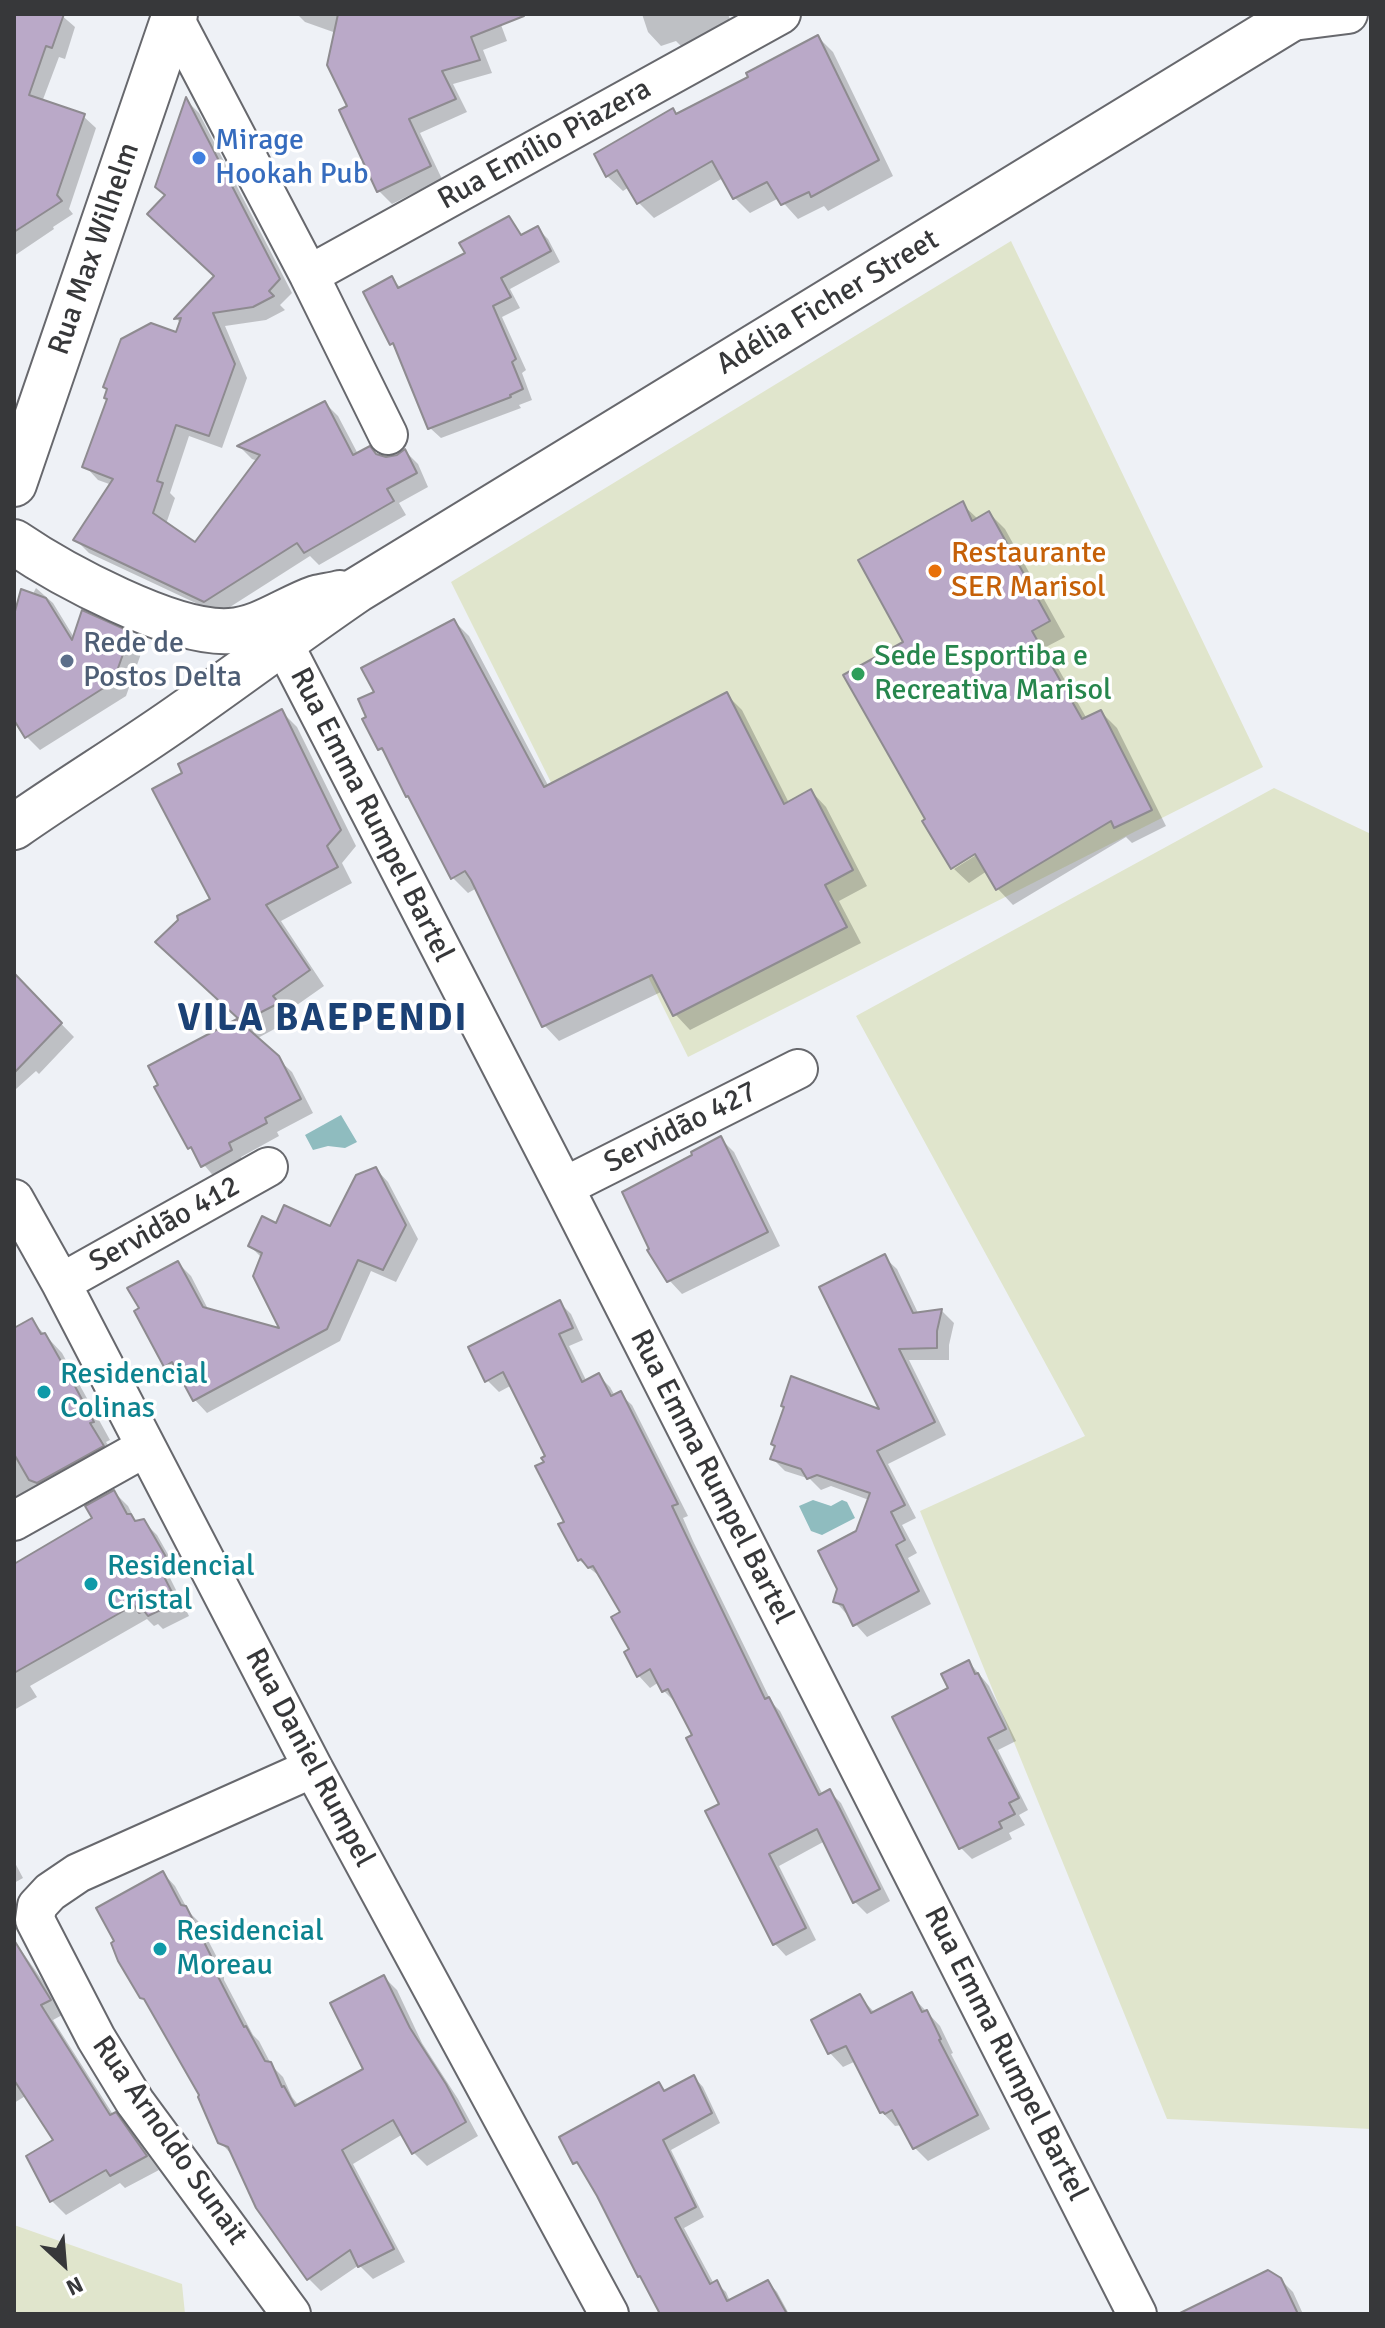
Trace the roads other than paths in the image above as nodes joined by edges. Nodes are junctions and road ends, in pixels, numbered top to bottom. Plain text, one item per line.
1 (781, 14) edge
2 (1348, 14) edge
3 (175, 16) edge
4 (1292, 18) edge
5 (309, 275) junction
6 (388, 435) dead end
7 (14, 484) edge
8 (14, 542) edge
9 (357, 590) junction
10 (282, 641) junction
11 (14, 827) edge
12 (798, 1069) dead end
13 (268, 1167) dead end
14 (564, 1187) junction
15 (14, 1199) edge
16 (61, 1283) junction
17 (146, 1447) junction
18 (14, 1521) edge
19 (313, 1768) junction
20 (291, 2314) edge
21 (609, 2314) edge
22 (1137, 2314) edge

1 - 5 street, Rua Emílio Piazera
2 - 4 street
3 - 5 street
3 - 7 main road, Rua Max Wilhelm
4 - 9 main road, Adélia Ficher Street
5 - 6 street
8 - 9 main road
9 - 10 main road, Adélia Ficher Street
10 - 11 main road, Adélia Ficher Street
10 - 14 street, Rua Emma Rumpel Bartel
12 - 14 street, Servidão 427
13 - 16 street, Servidão 412
14 - 22 street, Rua Emma Rumpel Bartel
15 - 16 street, Rua Daniel Rumpel
16 - 17 street, Rua Daniel Rumpel
17 - 18 street
17 - 19 street, Rua Daniel Rumpel
19 - 20 street, Rua Arnoldo Sunait
19 - 21 street, Rua Daniel Rumpel

